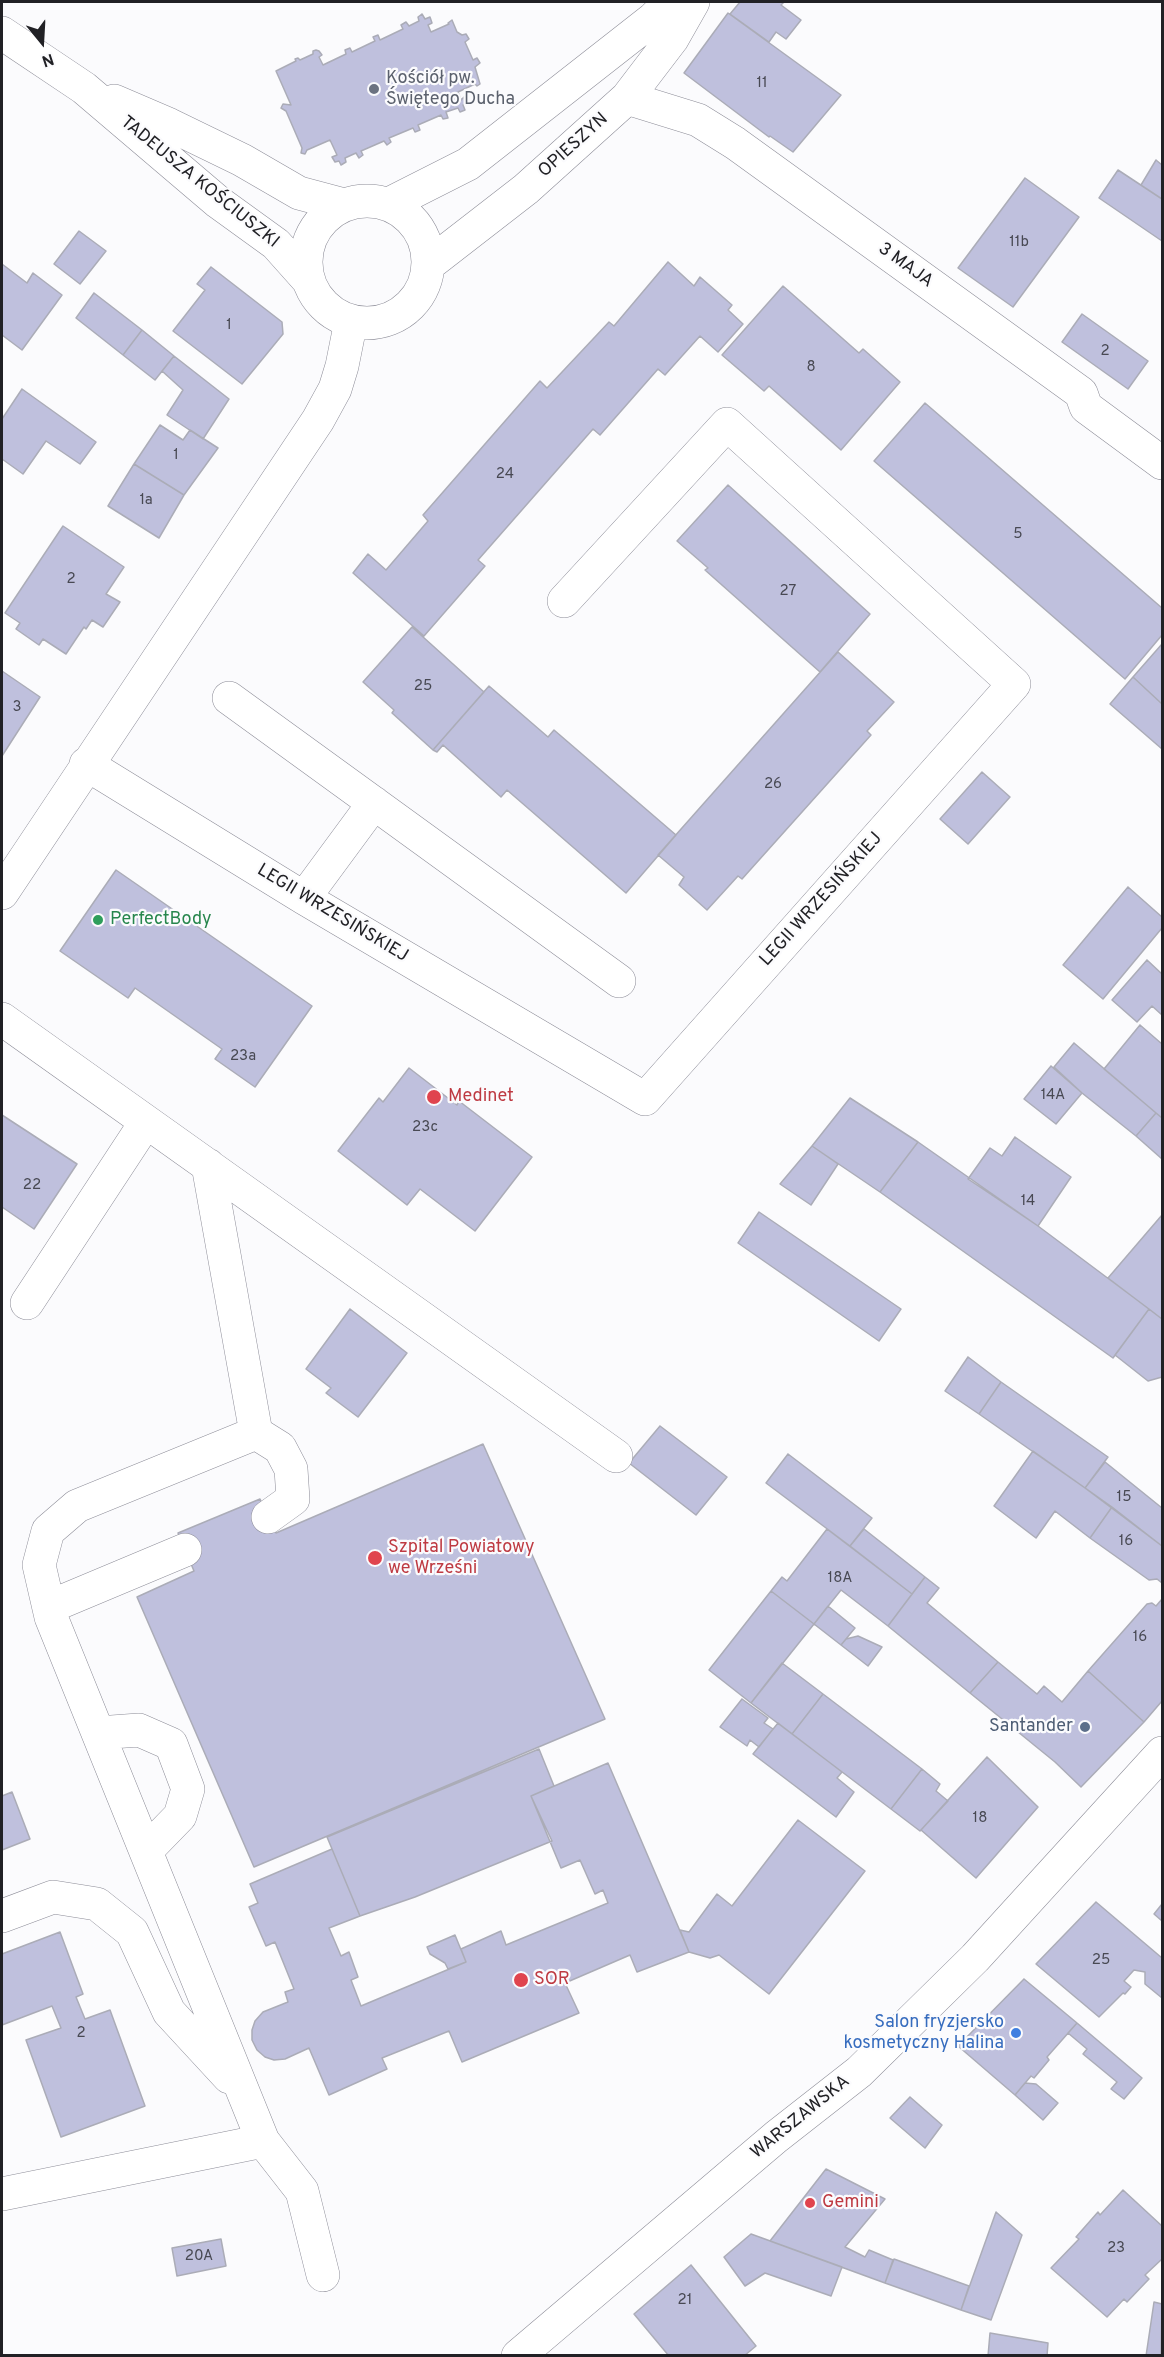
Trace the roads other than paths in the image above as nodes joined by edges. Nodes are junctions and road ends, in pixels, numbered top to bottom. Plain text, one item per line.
1 (670, 2) edge
2 (693, 2) edge
3 (2, 33) edge
4 (84, 88) junction
5 (627, 98) junction
6 (389, 204) junction
7 (344, 205) junction
8 (428, 265) junction
9 (309, 281) junction
10 (351, 321) junction
11 (1162, 463) edge
12 (564, 601) dead end
13 (229, 698) dead end
14 (86, 764) junction
15 (374, 803) junction
16 (2, 892) edge
17 (304, 898) junction
18 (619, 981) dead end
19 (2, 1019) edge
20 (146, 1122) junction
21 (208, 1165) junction
22 (27, 1303) dead end
23 (256, 1433) junction
24 (616, 1456) dead end
25 (268, 1517) dead end
26 (185, 1550) dead end
27 (49, 1607) junction
28 (98, 1733) junction
29 (1162, 1753) edge
30 (146, 1851) junction
31 (2, 1916) edge
32 (244, 2094) junction
33 (263, 2141) junction
34 (2, 2194) edge
35 (323, 2275) dead end
36 (518, 2355) edge

1 - 6 street
2 - 5 street, OPIESZYN
3 - 4 street, TADEUSZA KOŚCIUSZKI
4 - 7 street, TADEUSZA KOŚCIUSZKI
4 - 9 street, TADEUSZA KOŚCIUSZKI
5 - 8 street, OPIESZYN
5 - 11 street, 3 MAJA
6 - 7 street
6 - 8 street
7 - 9 street
8 - 10 street
9 - 10 street
10 - 14 street
12 - 17 street, LEGII WRZESIŃSKIEJ
13 - 15 street
14 - 16 street
14 - 17 street, LEGII WRZESIŃSKIEJ
15 - 17 street
15 - 18 street
19 - 20 street
20 - 21 street
20 - 22 street
21 - 23 street
21 - 24 street
23 - 25 street
23 - 27 street
26 - 27 street
27 - 28 street
28 - 30 street
28 - 30 street
29 - 36 street, WARSZAWSKA
30 - 32 street
31 - 32 street
32 - 33 street
33 - 34 street
33 - 35 street

